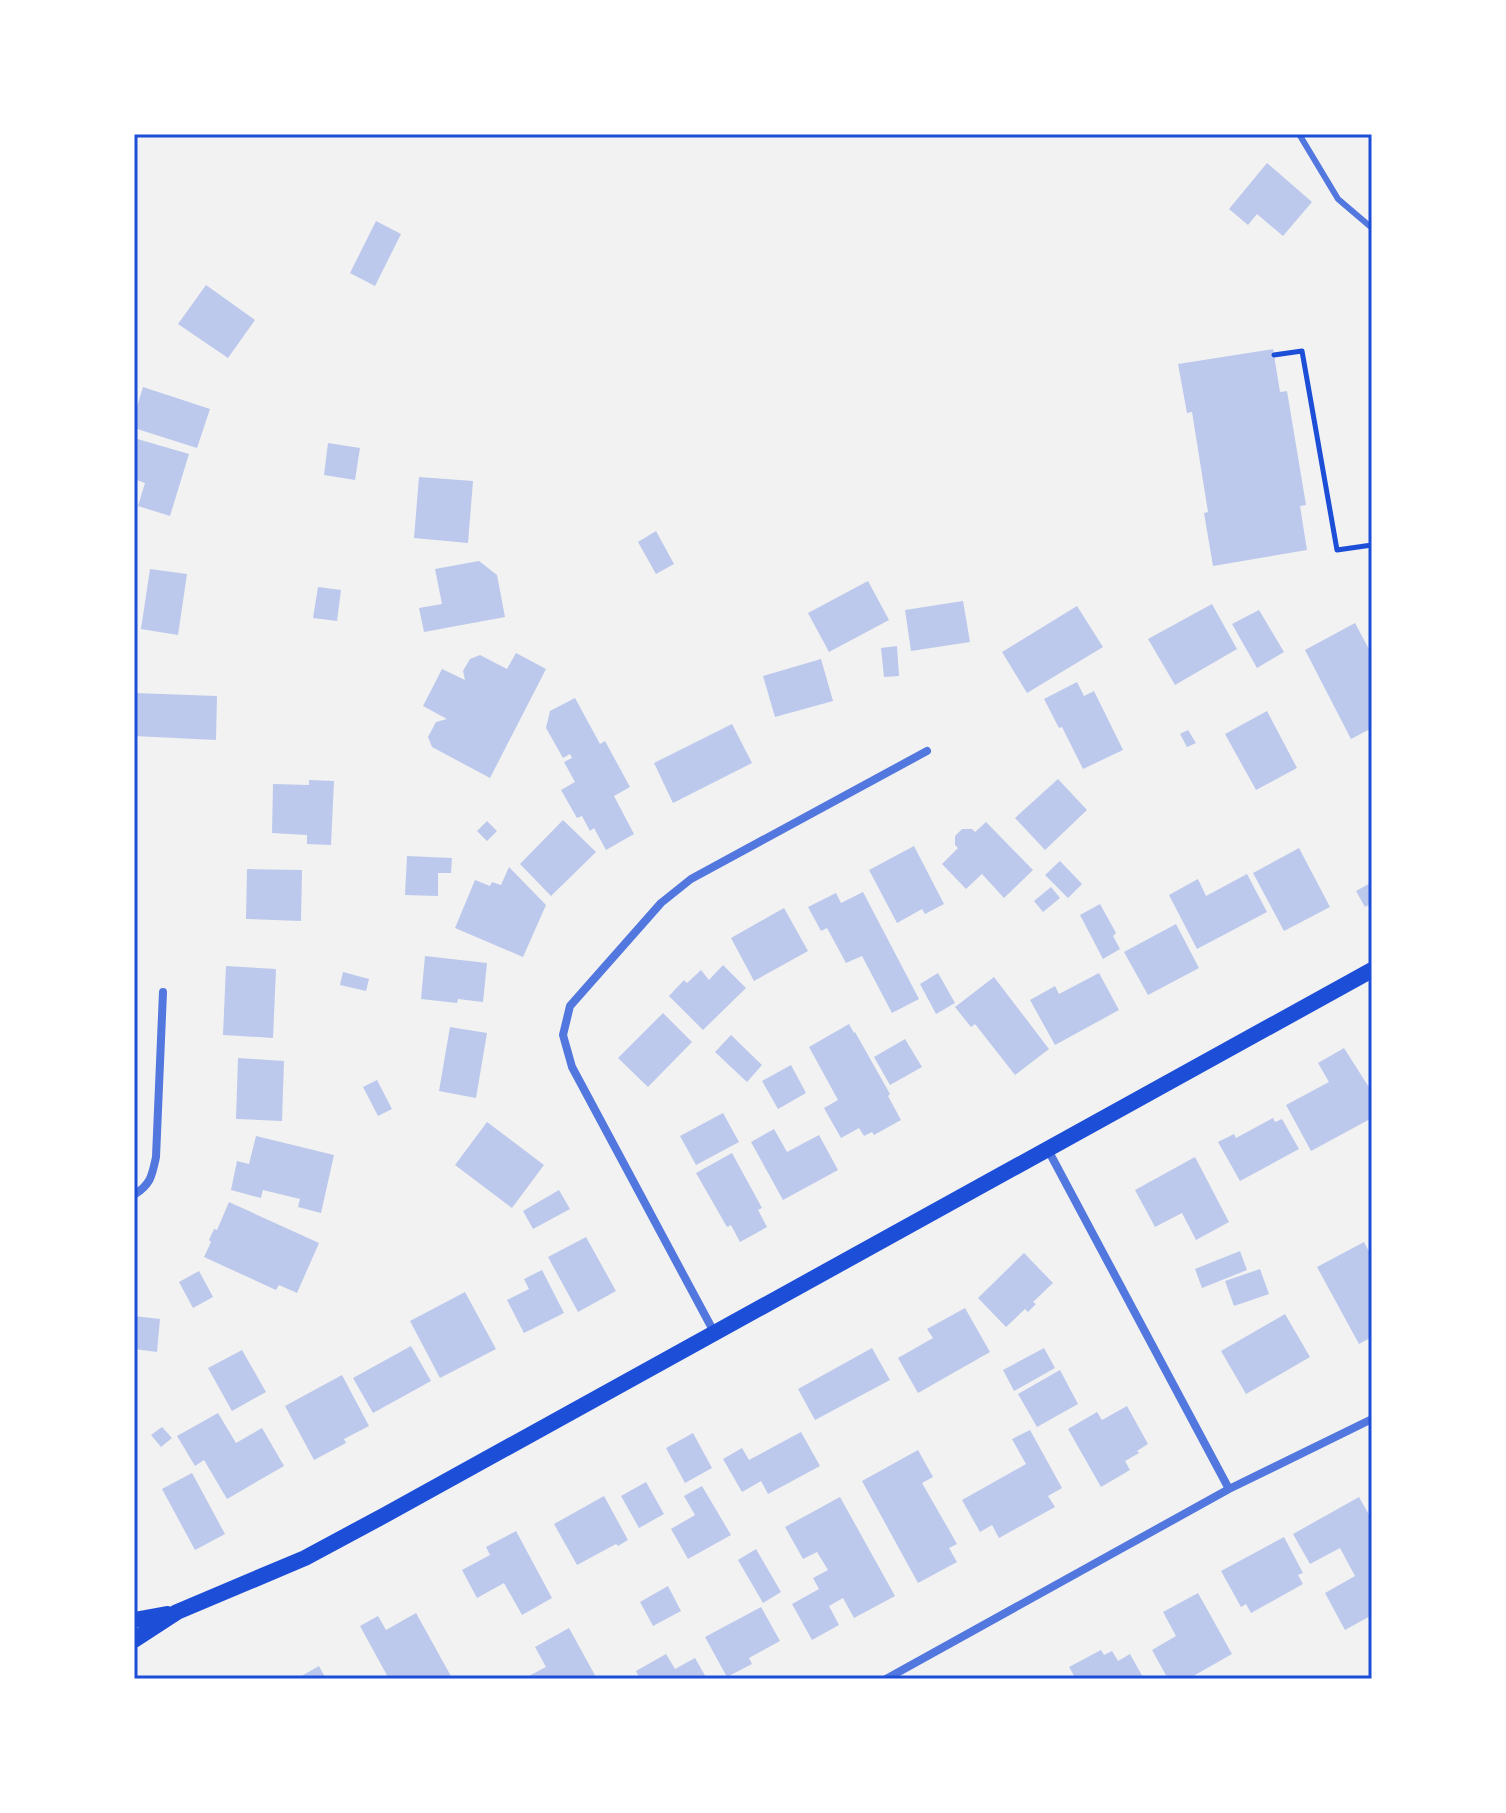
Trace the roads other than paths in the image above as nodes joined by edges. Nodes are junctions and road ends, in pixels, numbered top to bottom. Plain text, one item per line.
1 (1299, 134) edge
2 (1372, 228) edge
3 (927, 751) dead end
4 (1372, 970) edge
5 (163, 992) dead end
6 (1047, 1148) junction
7 (134, 1195) edge
8 (715, 1333) junction
9 (1372, 1419) edge
10 (1229, 1489) junction
11 (177, 1612) junction
12 (134, 1620) edge
13 (134, 1640) edge
14 (886, 1679) edge

1 - 2 lane
3 - 8 street
4 - 6 main road
5 - 7 street
6 - 8 main road
6 - 10 street
8 - 11 main road
9 - 10 street
10 - 14 street
11 - 12 main road
11 - 13 main road

